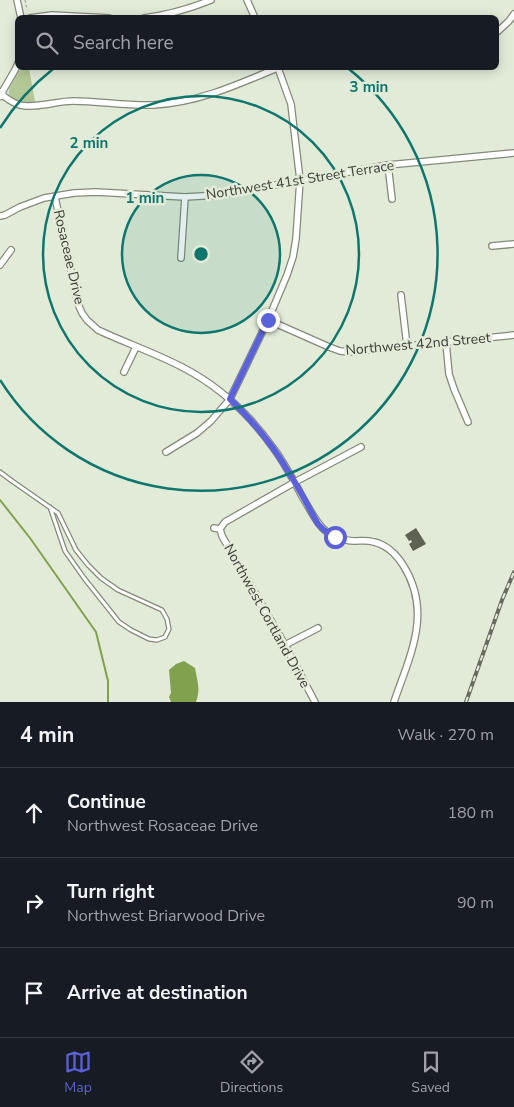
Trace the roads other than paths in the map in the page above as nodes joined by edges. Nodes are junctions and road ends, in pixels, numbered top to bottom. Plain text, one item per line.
1 (17, 0) edge
2 (211, 0) edge
3 (247, 0) edge
4 (514, 14) edge
5 (20, 15) edge
6 (159, 15) edge
7 (254, 15) edge
8 (499, 29) edge
9 (15, 70) edge
10 (272, 70) edge
11 (278, 70) edge
12 (0, 94) edge
13 (514, 153) edge
14 (388, 165) junction
15 (300, 180) junction
16 (55, 197) junction
17 (185, 197) junction
18 (392, 199) dead end
19 (0, 216) edge
20 (514, 244) edge
21 (492, 246) dead end
22 (11, 250) dead end
23 (181, 258) dead end
24 (0, 265) edge
25 (401, 295) dead end
26 (268, 320) junction
27 (514, 335) edge
28 (446, 342) junction
29 (407, 346) junction
30 (136, 347) junction
31 (124, 372) dead end
32 (230, 399) junction
33 (468, 422) dead end
34 (361, 447) dead end
35 (166, 452) dead end
36 (0, 472) edge
37 (295, 482) junction
38 (50, 507) junction
39 (318, 628) dead end
40 (284, 645) junction
41 (315, 702) edge
42 (394, 702) edge

1 - 5 street
2 - 6 street
3 - 7 street
4 - 8 street
9 - 12 street
10 - 12 street
11 - 15 street
13 - 14 street, Northwest 41st Street Terrace
14 - 15 street, Northwest 41st Street Terrace
14 - 18 street
15 - 17 street, Northwest 41st Street Terrace
15 - 26 street
16 - 17 street, Northwest 41st Street Terrace
16 - 19 street, Northwest 41st Street Terrace
16 - 30 street, Rosaceae Drive
17 - 23 street
20 - 21 street
22 - 24 street
25 - 29 street
26 - 29 street, Northwest 42nd Street
26 - 32 street
27 - 28 street, Northwest 42nd Street
28 - 29 street, Northwest 42nd Street
28 - 33 street
30 - 31 street
30 - 32 street
32 - 35 street
32 - 37 street
34 - 37 street, Northwest Cortland Drive
36 - 38 lane
37 - 40 street, Northwest Cortland Drive
37 - 42 street
38 - 38 lane
39 - 40 street
40 - 41 street, Northwest Cortland Drive

